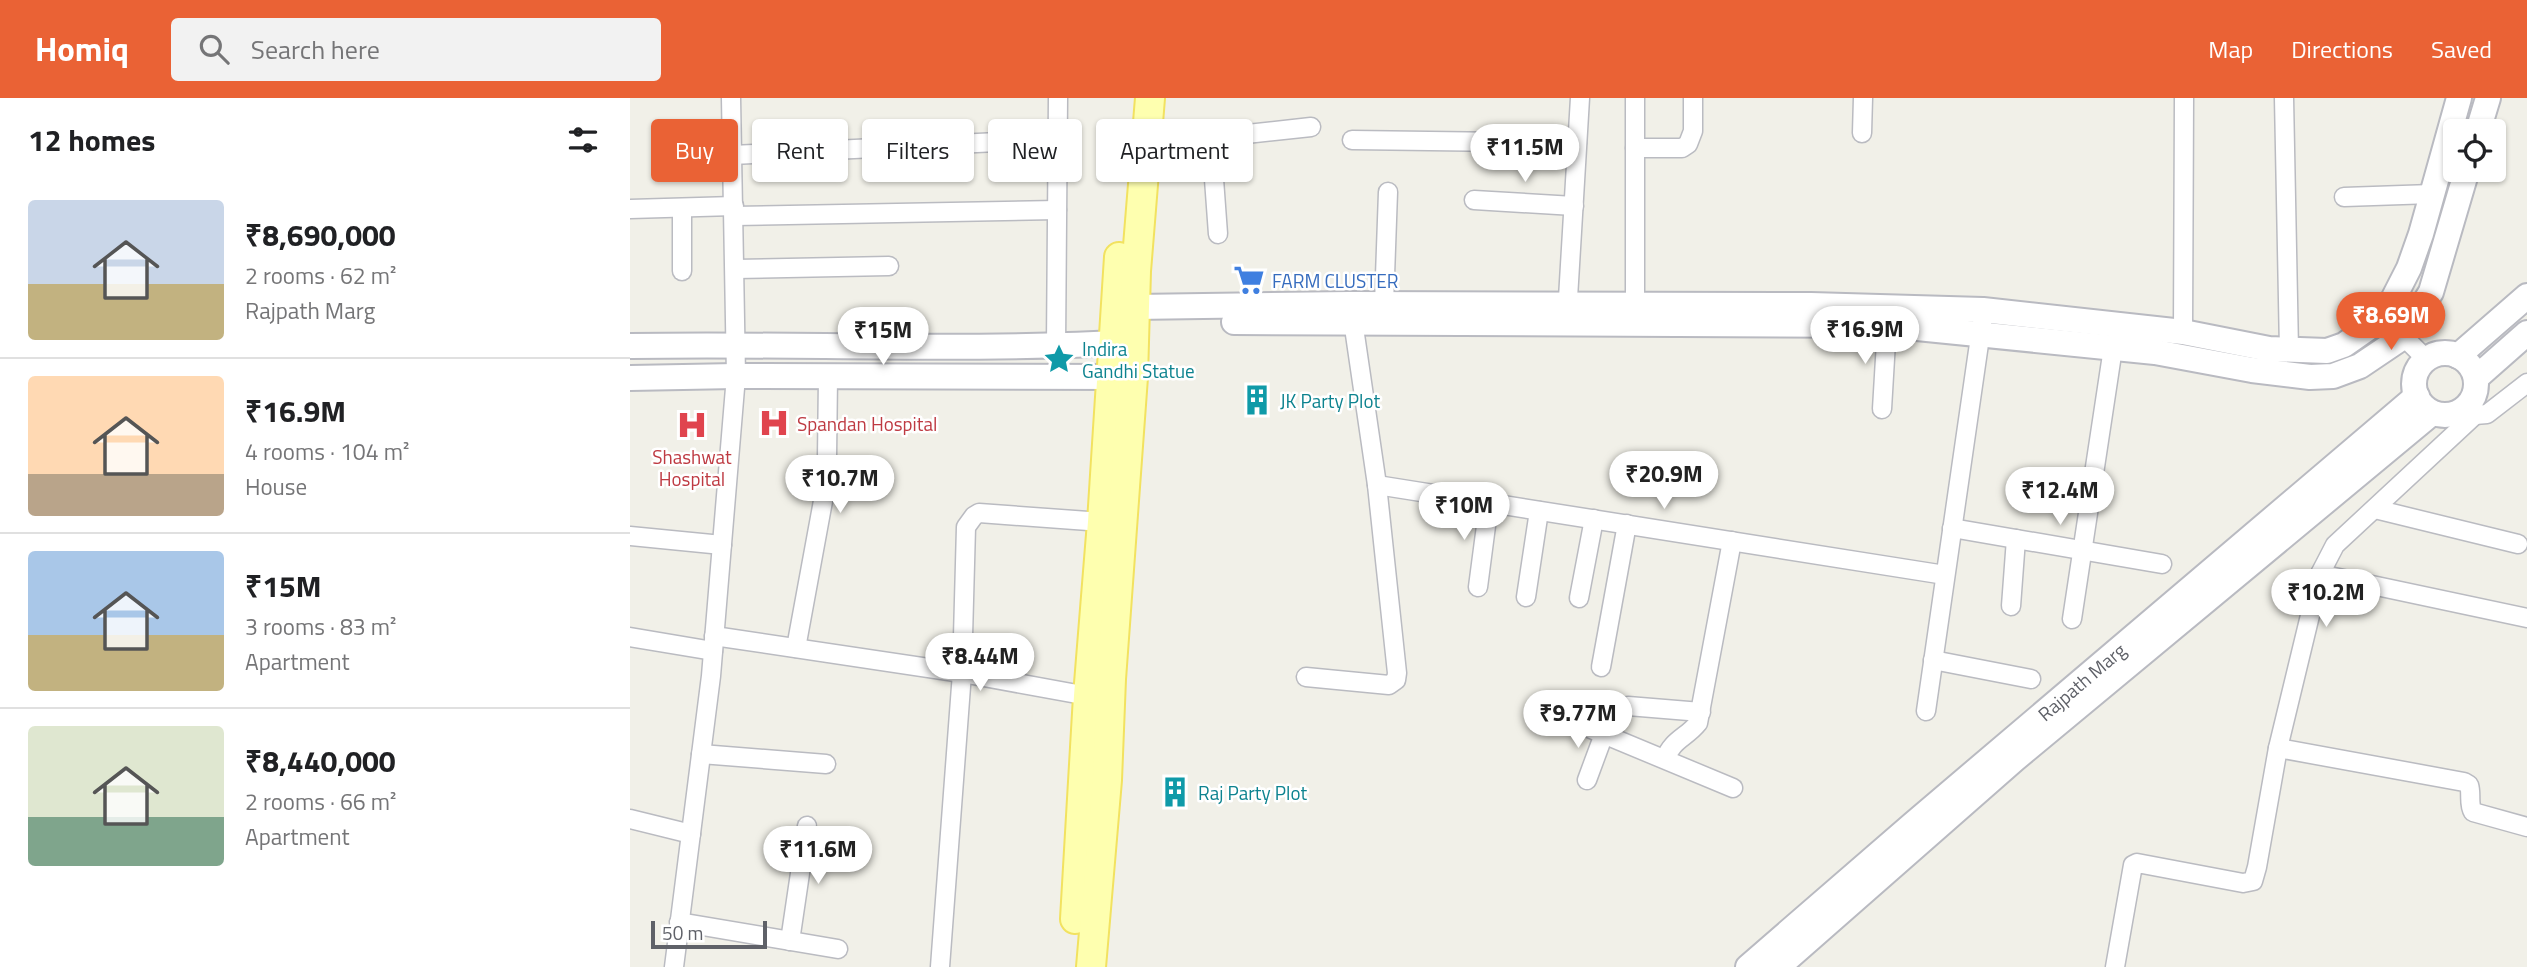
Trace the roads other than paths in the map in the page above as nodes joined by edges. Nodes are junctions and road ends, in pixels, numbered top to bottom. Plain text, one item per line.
1 (731, 98) edge
2 (1058, 98) edge
3 (1131, 98) edge
4 (1150, 98) edge
5 (1580, 98) edge
6 (1635, 98) edge
7 (1693, 98) edge
8 (1863, 98) edge
9 (2184, 98) edge
10 (2284, 98) edge
11 (2459, 98) edge
12 (2487, 98) edge
13 (731, 119) edge
14 (1057, 119) edge
15 (1148, 119) edge
16 (2481, 119) edge
17 (1311, 127) dead end
18 (1253, 133) edge
19 (1862, 133) dead end
20 (1352, 140) dead end
21 (988, 142) edge
22 (1577, 143) junction
23 (1635, 148) junction
24 (738, 155) edge
25 (733, 182) edge
26 (1057, 182) edge
27 (1143, 182) edge
28 (1214, 182) edge
29 (2464, 182) edge
30 (1388, 192) dead end
31 (2432, 194) junction
32 (2344, 197) dead end
33 (1474, 200) dead end
34 (1574, 206) junction
35 (682, 208) junction
36 (630, 209) edge
37 (1057, 210) junction
38 (734, 211) junction
39 (1218, 234) dead end
40 (889, 266) dead end
41 (735, 269) junction
42 (682, 271) dead end
43 (2527, 296) edge
44 (1384, 304) junction
45 (1635, 305) junction
46 (1983, 310) junction
47 (1352, 313) junction
48 (1567, 315) junction
49 (2384, 317) junction
50 (1887, 325) junction
51 (1130, 329) junction
52 (2183, 332) junction
53 (2527, 333) edge
54 (1981, 335) junction
55 (2403, 337) junction
56 (735, 344) junction
57 (630, 346) edge
58 (1056, 346) junction
59 (2113, 348) junction
60 (2289, 350) junction
61 (2458, 356) junction
62 (2426, 359) junction
63 (736, 376) junction
64 (828, 377) junction
65 (1121, 377) junction
66 (630, 378) edge
67 (2476, 378) junction
68 (2527, 383) edge
69 (2425, 405) junction
70 (1882, 409) dead end
71 (2470, 412) junction
72 (1377, 485) junction
73 (1489, 503) junction
74 (2375, 509) junction
75 (1539, 511) junction
76 (1594, 519) junction
77 (1102, 522) junction
78 (1627, 524) junction
79 (1952, 528) junction
80 (630, 536) edge
81 (2016, 539) junction
82 (1732, 541) junction
83 (2518, 544) dead end
84 (722, 545) junction
85 (2082, 551) junction
86 (2162, 564) dead end
87 (2320, 574) junction
88 (1945, 575) junction
89 (1478, 587) dead end
90 (1526, 597) dead end
91 (1579, 598) dead end
92 (2011, 606) dead end
93 (2527, 618) edge
94 (2071, 619) dead end
95 (630, 638) edge
96 (714, 643) junction
97 (796, 648) junction
98 (1933, 660) junction
99 (1601, 667) dead end
100 (962, 673) junction
101 (1307, 677) dead end
102 (2031, 678) dead end
103 (1088, 696) junction
104 (1628, 706) dead end
105 (1926, 711) dead end
106 (1701, 712) junction
107 (1572, 721) dead end
108 (1604, 734) junction
109 (2278, 748) junction
110 (701, 754) junction
111 (1665, 759) junction
112 (826, 764) dead end
113 (1587, 779) dead end
114 (1733, 788) dead end
115 (630, 818) edge
116 (807, 825) dead end
117 (2527, 827) edge
118 (691, 834) junction
119 (679, 922) junction
120 (790, 941) junction
121 (838, 949) dead end
122 (674, 967) edge
123 (940, 967) edge
124 (1072, 967) edge
125 (1091, 967) edge
126 (1748, 967) edge
127 (1778, 967) edge
128 (2115, 967) edge

1 - 13 street
2 - 14 street
3 - 51 main road
4 - 15 main road
5 - 22 street
6 - 23 street
7 - 23 street
8 - 19 street
9 - 52 street
10 - 60 street
11 - 31 street
12 - 16 street
17 - 18 street
20 - 22 street
21 - 24 street
22 - 34 street
23 - 45 street
25 - 38 street
26 - 37 street
27 - 51 main road
28 - 39 street
29 - 55 street
30 - 44 street
31 - 32 street
31 - 49 street
33 - 34 street
34 - 48 street
35 - 36 street
35 - 38 street
35 - 42 street
37 - 38 street
37 - 58 street
38 - 41 street
40 - 41 street
41 - 56 street
43 - 61 street
44 - 47 street
44 - 48 street
45 - 46 street
45 - 48 street
46 - 52 street
46 - 54 street
47 - 48 street
47 - 51 street
47 - 72 street
48 - 50 street
49 - 55 street
49 - 60 street
50 - 54 street
50 - 70 street
51 - 58 street
51 - 65 main road
52 - 60 street
53 - 67 street
54 - 59 street
54 - 79 street
55 - 59 street
55 - 62 street
56 - 57 street
56 - 58 street
56 - 63 street
59 - 85 street
61 - 62 street
61 - 67 street
62 - 69 street
63 - 64 street
63 - 66 street
63 - 84 street
64 - 65 street
64 - 97 street
65 - 77 main road
65 - 125 main road
67 - 71 street
68 - 71 street
69 - 71 street
69 - 126 street, Rajpath Marg
69 - 127 street, Rajpath Marg
71 - 74 street
72 - 73 street
72 - 101 street
73 - 75 street
73 - 89 street
74 - 83 street
74 - 87 street
75 - 76 street
75 - 90 street
76 - 78 street
76 - 91 street
77 - 100 street
77 - 103 main road
78 - 82 street
78 - 99 street
79 - 81 street
79 - 88 street
80 - 84 street
81 - 85 street
81 - 92 street
82 - 88 street
82 - 106 street
84 - 96 street
85 - 86 street
85 - 94 street
87 - 93 street
87 - 109 street
88 - 98 street
95 - 96 street
96 - 97 street
96 - 110 street
97 - 100 street
98 - 102 street
98 - 105 street
100 - 103 street
100 - 123 street
103 - 124 main road
104 - 106 street
106 - 111 street
107 - 108 street
108 - 111 street
108 - 113 street
109 - 117 street
109 - 128 street
110 - 112 street
110 - 118 street
111 - 114 street
115 - 118 street
116 - 120 street
118 - 119 street
119 - 120 street
119 - 122 street
120 - 121 street

